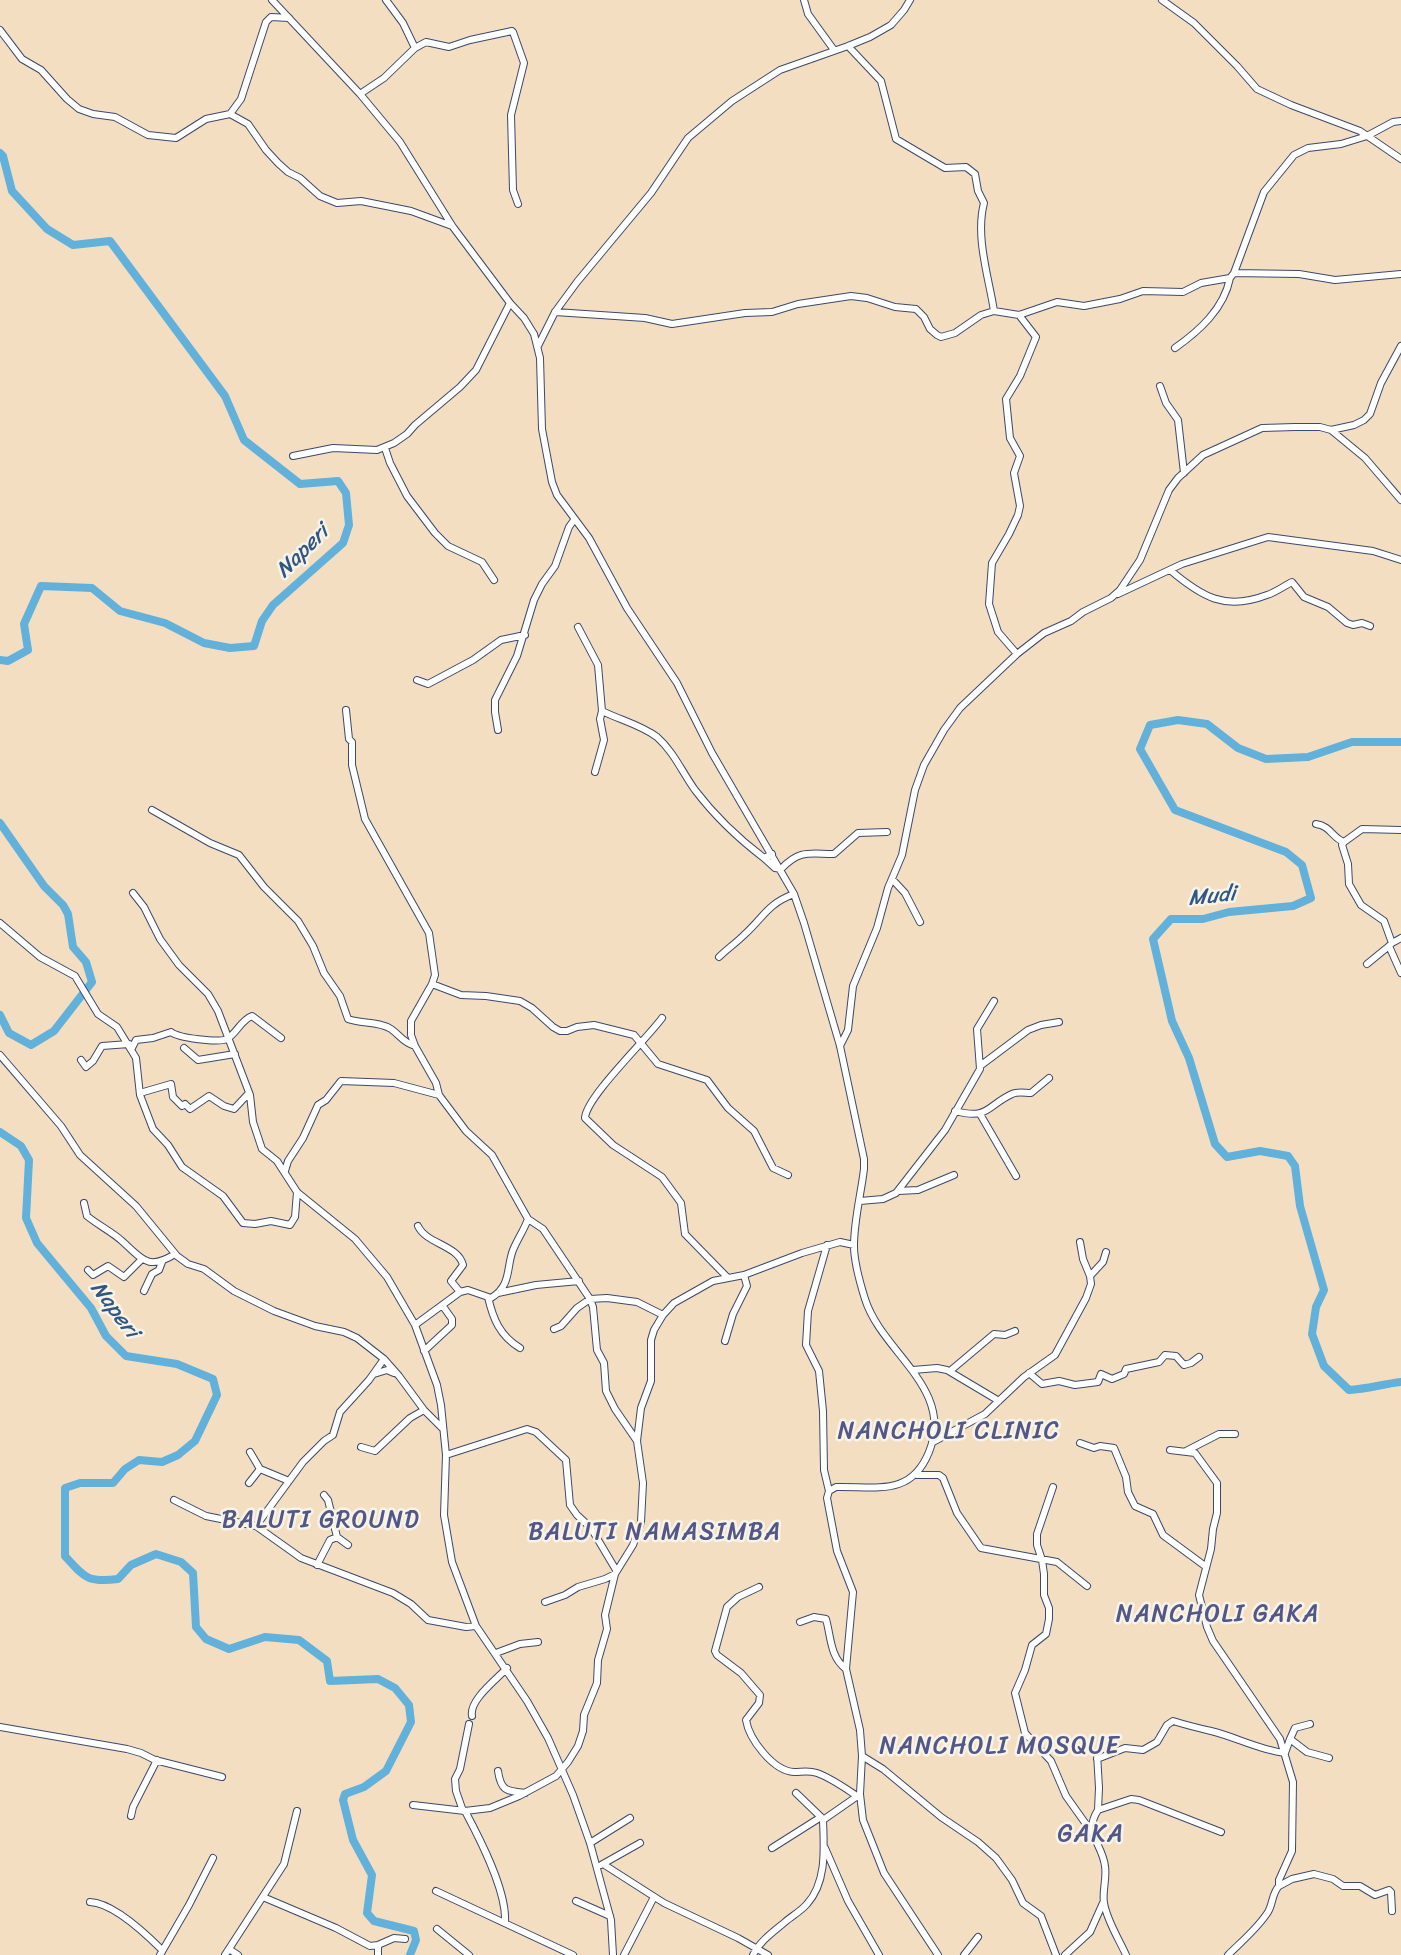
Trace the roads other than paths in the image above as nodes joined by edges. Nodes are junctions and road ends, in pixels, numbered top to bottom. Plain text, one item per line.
1 (272, 0) edge
2 (387, 0) edge
3 (804, 0) edge
4 (910, 0) edge
5 (1162, 0) edge
6 (289, 18) junction
7 (0, 30) edge
8 (848, 46) junction
9 (415, 48) junction
10 (834, 50) junction
11 (360, 94) junction
12 (230, 114) junction
13 (1401, 121) edge
14 (1367, 136) junction
15 (1401, 159) edge
16 (518, 204) dead end
17 (453, 227) junction
18 (1401, 274) edge
19 (1232, 276) junction
20 (510, 303) junction
21 (994, 311) junction
22 (555, 312) junction
23 (1019, 315) junction
24 (538, 346) junction
25 (1401, 346) edge
26 (1174, 348) dead end
27 (1161, 386) dead end
28 (1331, 430) junction
29 (385, 448) junction
30 (293, 456) dead end
31 (1184, 473) junction
32 (1401, 500) edge
33 (574, 520) junction
34 (1401, 560) edge
35 (1170, 570) junction
36 (494, 580) dead end
37 (1111, 597) junction
38 (1370, 626) dead end
39 (578, 627) dead end
40 (525, 635) junction
41 (1017, 654) junction
42 (417, 680) dead end
43 (346, 710) dead end
44 (603, 711) junction
45 (498, 730) dead end
46 (595, 772) dead end
47 (152, 810) dead end
48 (1316, 824) dead end
49 (1401, 830) edge
50 (887, 832) dead end
51 (1344, 842) junction
52 (772, 854) junction
53 (764, 858) junction
54 (781, 869) junction
55 (892, 879) junction
56 (134, 893) dead end
57 (794, 894) junction
58 (920, 922) dead end
59 (0, 923) edge
60 (1401, 939) edge
61 (1390, 945) junction
62 (720, 957) dead end
63 (1367, 964) dead end
64 (1401, 973) edge
65 (432, 984) junction
66 (994, 1001) dead end
67 (662, 1018) dead end
68 (1059, 1022) dead end
69 (281, 1038) dead end
70 (227, 1039) junction
71 (641, 1043) junction
72 (130, 1046) junction
73 (415, 1046) junction
74 (840, 1046) junction
75 (184, 1048) dead end
76 (235, 1054) junction
77 (0, 1055) edge
78 (81, 1060) dead end
79 (980, 1066) junction
80 (1049, 1078) dead end
81 (140, 1093) junction
82 (249, 1093) junction
83 (439, 1095) junction
84 (955, 1111) junction
85 (980, 1114) junction
86 (285, 1172) junction
87 (788, 1175) dead end
88 (954, 1176) dead end
89 (1016, 1176) dead end
90 (297, 1191) junction
91 (898, 1191) junction
92 (860, 1201) junction
93 (84, 1203) dead end
94 (528, 1220) junction
95 (418, 1226) dead end
96 (1080, 1242) dead end
97 (827, 1245) junction
98 (854, 1245) junction
99 (1106, 1252) dead end
100 (175, 1254) junction
101 (141, 1260) junction
102 (162, 1262) junction
103 (88, 1270) dead end
104 (744, 1275) junction
105 (1090, 1276) junction
106 (727, 1277) junction
107 (579, 1281) junction
108 (144, 1291) dead end
109 (460, 1292) junction
110 (498, 1293) junction
111 (488, 1298) junction
112 (590, 1299) junction
113 (442, 1305) junction
114 (663, 1315) junction
115 (415, 1325) junction
116 (555, 1329) dead end
117 (1015, 1331) dead end
118 (725, 1341) dead end
119 (520, 1348) dead end
120 (424, 1351) junction
121 (1199, 1357) dead end
122 (384, 1359) junction
123 (913, 1370) junction
124 (950, 1371) junction
125 (1029, 1373) junction
126 (374, 1374) junction
127 (397, 1374) junction
128 (999, 1401) junction
129 (424, 1410) junction
130 (443, 1430) junction
131 (1236, 1434) dead end
132 (637, 1441) junction
133 (933, 1442) junction
134 (1080, 1443) dead end
135 (361, 1447) dead end
136 (1170, 1450) dead end
137 (1185, 1451) junction
138 (250, 1452) dead end
139 (446, 1455) junction
140 (260, 1469) junction
141 (917, 1474) junction
142 (289, 1480) junction
143 (249, 1483) dead end
144 (1053, 1487) dead end
145 (829, 1491) junction
146 (324, 1495) dead end
147 (174, 1500) dead end
148 (256, 1526) junction
149 (337, 1537) junction
150 (348, 1545) dead end
151 (1042, 1560) junction
152 (317, 1565) junction
153 (1205, 1566) junction
154 (615, 1572) junction
155 (1086, 1586) dead end
156 (759, 1587) dead end
157 (545, 1602) dead end
158 (800, 1622) dead end
159 (476, 1626) junction
160 (538, 1642) dead end
161 (496, 1653) junction
162 (507, 1668) junction
163 (846, 1669) junction
164 (472, 1716) dead end
165 (469, 1724) dead end
166 (1310, 1724) dead end
167 (0, 1727) edge
168 (1290, 1739) junction
169 (1285, 1754) junction
170 (862, 1756) junction
171 (1329, 1758) dead end
172 (157, 1760) junction
173 (498, 1771) dead end
174 (561, 1772) junction
175 (222, 1777) dead end
176 (525, 1793) junction
177 (796, 1794) dead end
178 (859, 1795) junction
179 (413, 1805) dead end
180 (1098, 1810) junction
181 (297, 1811) dead end
182 (464, 1811) junction
183 (131, 1816) dead end
184 (630, 1818) dead end
185 (822, 1819) junction
186 (1221, 1832) dead end
187 (1093, 1834) junction
188 (590, 1843) junction
189 (640, 1843) dead end
190 (825, 1847) junction
191 (772, 1848) dead end
192 (213, 1858) dead end
193 (603, 1864) junction
194 (595, 1867) junction
195 (1279, 1886) junction
196 (436, 1891) dead end
197 (263, 1897) junction
198 (654, 1897) junction
199 (576, 1901) dead end
200 (90, 1902) dead end
201 (1104, 1902) junction
202 (1392, 1911) dead end
203 (610, 1916) junction
204 (505, 1922) junction
205 (437, 1929) dead end
206 (978, 1937) dead end
207 (405, 1939) dead end
208 (378, 1945) junction
209 (227, 1952) edge
210 (755, 1952) edge
211 (161, 1953) edge
212 (238, 1955) edge
213 (378, 1955) edge
214 (469, 1955) edge
215 (573, 1955) edge
216 (613, 1955) edge
217 (624, 1955) edge
218 (768, 1955) edge
219 (879, 1955) edge
220 (938, 1955) edge
221 (964, 1955) edge
222 (1056, 1955) edge
223 (1065, 1955) edge
224 (1126, 1955) edge
225 (1228, 1955) edge

1 - 6 street
2 - 9 street
3 - 10 street
4 - 8 street
5 - 14 street
6 - 11 street
6 - 12 street
7 - 12 street
8 - 10 street
8 - 21 street
9 - 11 street
9 - 16 street
10 - 22 street
11 - 17 street
12 - 17 street
13 - 14 street
14 - 15 street
14 - 19 street
17 - 20 street
18 - 19 street
19 - 23 street
19 - 26 street
20 - 24 street
20 - 29 street
21 - 22 street
21 - 23 street
22 - 24 street
23 - 41 street
24 - 33 street
25 - 28 street
27 - 31 street
28 - 31 street
28 - 32 street
29 - 30 street
29 - 36 street
31 - 37 street
33 - 40 street
33 - 52 street
34 - 35 street
35 - 37 street
35 - 38 street
37 - 41 street
39 - 44 street
40 - 42 street
40 - 45 street
41 - 55 street
43 - 65 street
44 - 46 street
44 - 53 street
47 - 73 street
48 - 51 street
49 - 51 street
50 - 54 street
51 - 61 street
52 - 53 street
52 - 54 street
53 - 54 street
54 - 57 street
55 - 58 street
55 - 74 street
56 - 70 street
57 - 62 street
57 - 74 street
59 - 72 street
60 - 61 street
61 - 63 street
61 - 64 street
65 - 71 street
65 - 73 street
66 - 79 street
67 - 71 street
68 - 79 street
69 - 70 street
70 - 72 street
70 - 76 street
71 - 87 street
71 - 106 street
72 - 78 street
72 - 81 street
73 - 83 street
74 - 92 street
75 - 76 street
76 - 82 street
77 - 100 street
79 - 84 street
80 - 85 street
81 - 82 street
81 - 90 street
82 - 86 street
83 - 86 street
83 - 94 street
84 - 85 street
84 - 91 street
85 - 89 street
86 - 90 street
88 - 91 street
90 - 115 street
91 - 92 street
92 - 98 street
93 - 101 street
94 - 107 street
94 - 110 street
95 - 109 street
96 - 105 street
97 - 98 street
97 - 104 street
97 - 145 street
98 - 123 street
99 - 105 street
100 - 102 street
100 - 122 street
101 - 102 street
101 - 103 street
102 - 108 street
104 - 106 street
104 - 118 street
105 - 125 street
106 - 114 street
107 - 110 street
107 - 112 street
109 - 111 street
109 - 113 street
110 - 111 street
111 - 119 street
112 - 114 street
112 - 116 street
112 - 132 street
113 - 115 street
113 - 120 street
114 - 132 street
115 - 120 street
117 - 124 street
120 - 130 street
121 - 125 street
122 - 126 street
122 - 127 street
123 - 124 street
123 - 133 street
124 - 128 street
125 - 128 street
126 - 127 street
126 - 142 street
127 - 129 street
128 - 133 street
129 - 130 street
129 - 135 street
130 - 139 street
131 - 137 street
132 - 154 street
133 - 141 street
134 - 153 street
136 - 137 street
137 - 153 street
138 - 140 street
139 - 154 street
139 - 159 street
140 - 142 street
140 - 143 street
141 - 145 street
141 - 151 street
142 - 148 street
144 - 151 street
145 - 163 street
146 - 149 street
147 - 148 street
148 - 152 street
149 - 150 street
149 - 152 street
151 - 155 street
151 - 187 street
152 - 159 street
153 - 169 street
154 - 157 street
154 - 174 street
156 - 178 street
158 - 163 street
159 - 161 street
160 - 161 street
161 - 162 street
162 - 164 street
162 - 174 street
163 - 170 street
165 - 182 street
166 - 168 street
167 - 172 street
168 - 169 street
168 - 171 street
169 - 180 street
169 - 195 street
170 - 178 street
170 - 222 street
172 - 175 street
172 - 183 street
173 - 176 street
174 - 176 street
174 - 188 street
176 - 182 street
177 - 185 street
178 - 185 street
178 - 220 street
179 - 182 street
180 - 186 street
180 - 187 street
181 - 197 street
182 - 204 street
184 - 188 street
185 - 190 street
185 - 191 street
187 - 201 street
188 - 194 street
189 - 193 street
190 - 210 street
190 - 219 street
192 - 211 street
193 - 194 street
193 - 198 street
194 - 203 street
195 - 202 street
195 - 225 street
196 - 204 street
197 - 208 street
197 - 209 street
198 - 210 street
198 - 217 street
199 - 203 street
200 - 211 street
201 - 223 street
201 - 224 street
203 - 216 street
204 - 215 street
205 - 214 street
206 - 221 street
207 - 208 street
208 - 213 street
209 - 212 street
210 - 218 street

